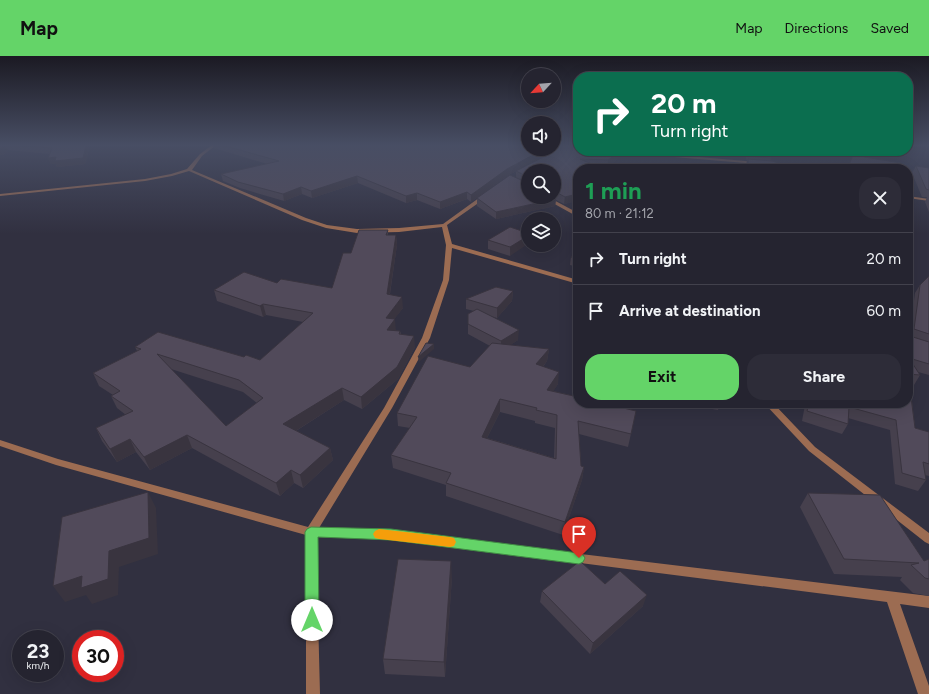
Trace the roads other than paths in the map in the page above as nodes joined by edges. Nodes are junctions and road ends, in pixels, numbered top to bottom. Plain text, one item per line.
1 (173, 175) edge
2 (200, 175) edge
3 (492, 191) edge
4 (0, 195) edge
5 (913, 198) edge
6 (929, 200) edge
7 (557, 204) edge
8 (573, 212) edge
9 (444, 225) junction
10 (449, 245) junction
11 (573, 281) edge
12 (773, 408) edge
13 (0, 443) edge
14 (311, 532) junction
15 (929, 539) edge
16 (892, 598) junction
17 (929, 602) edge
18 (313, 694) edge
19 (925, 694) edge

1 - 4 street
2 - 9 street
3 - 9 street
5 - 6 street
7 - 8 street
9 - 10 street
10 - 11 street
10 - 14 street
12 - 15 street
13 - 14 street
14 - 16 street
14 - 18 street
16 - 17 street
16 - 19 street

